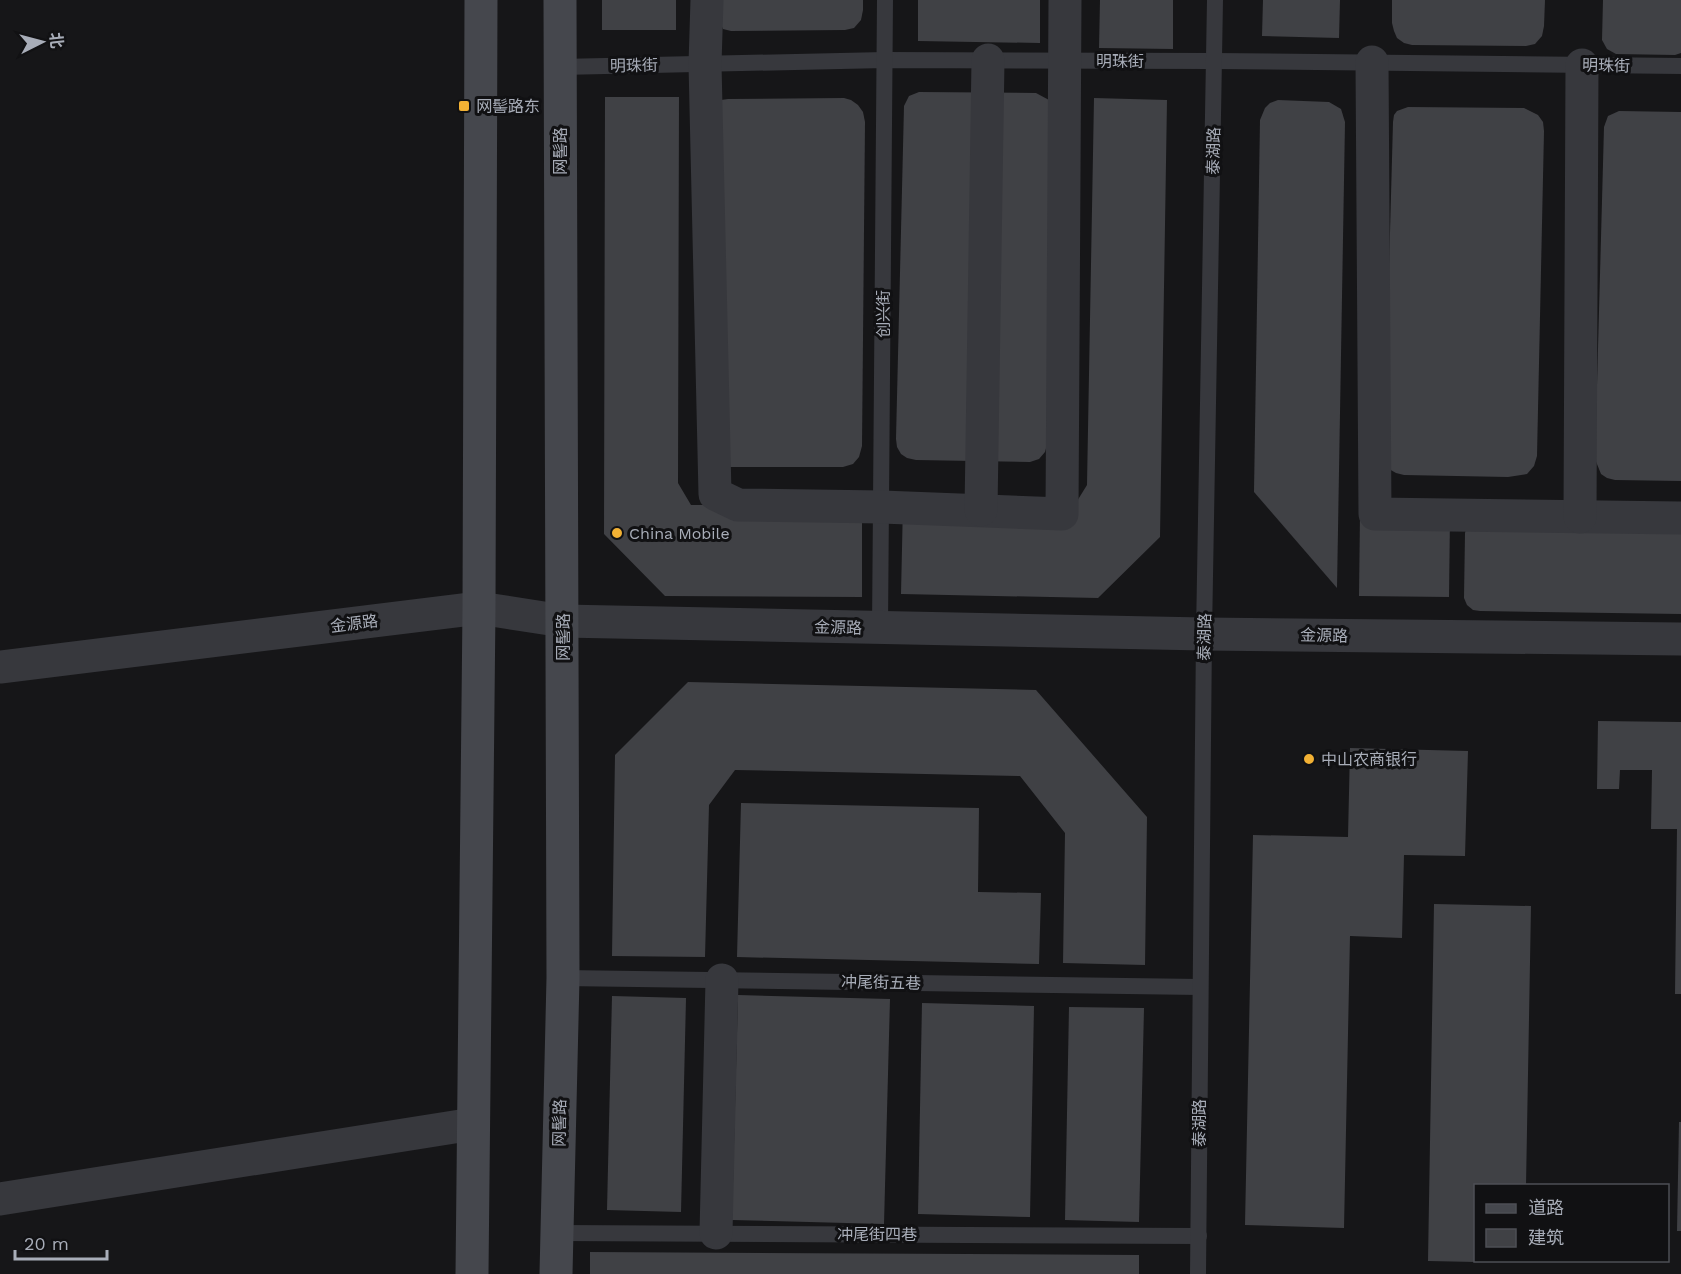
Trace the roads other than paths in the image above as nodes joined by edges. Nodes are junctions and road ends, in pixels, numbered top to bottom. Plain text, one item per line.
1 (481, 0) edge
2 (560, 0) edge
3 (707, 0) edge
4 (885, 0) edge
5 (1065, 0) edge
6 (1215, 0) edge
7 (885, 60) junction
8 (988, 60) junction
9 (1064, 60) junction
10 (1214, 61) junction
11 (1372, 62) junction
12 (705, 64) junction
13 (1582, 65) junction
14 (1681, 66) edge
15 (560, 67) junction
16 (882, 507) junction
17 (981, 510) junction
18 (1580, 517) junction
19 (1681, 518) edge
20 (478, 608) junction
21 (563, 621) junction
22 (880, 628) junction
23 (1204, 634) junction
24 (1681, 639) edge
25 (0, 667) edge
26 (563, 978) junction
27 (722, 980) junction
28 (1200, 987) junction
29 (473, 1124) junction
30 (0, 1199) edge
31 (556, 1233) junction
32 (716, 1233) junction
33 (1198, 1236) junction
34 (472, 1274) edge
35 (556, 1274) edge
36 (1198, 1274) edge

1 - 20 main road
2 - 15 main road, 网髻路
3 - 12 street
4 - 7 lane, 创兴街
5 - 9 street
6 - 10 lane, 泰湖路
7 - 8 lane, 明珠街
7 - 12 lane, 明珠街
7 - 16 lane, 创兴街
8 - 9 lane, 明珠街
8 - 17 street
9 - 10 lane, 明珠街
9 - 17 street
10 - 11 lane, 明珠街
10 - 23 lane, 泰湖路
11 - 13 lane, 明珠街
11 - 18 street
12 - 15 lane, 明珠街
12 - 16 street
13 - 14 lane, 明珠街
13 - 18 street
15 - 21 main road, 网髻路
16 - 17 street
16 - 22 lane, 创兴街
18 - 19 street
20 - 21 street, 金源路
20 - 25 street, 金源路
20 - 29 main road
21 - 22 street, 金源路
21 - 26 main road, 网髻路
22 - 23 street, 金源路
23 - 24 street, 金源路
23 - 28 lane, 泰湖路
26 - 27 lane, 冲尾街五巷
26 - 31 main road, 网髻路
27 - 28 lane, 冲尾街五巷
27 - 32 street
28 - 33 lane, 泰湖路
29 - 30 street
29 - 34 main road
31 - 32 lane, 冲尾街四巷
31 - 35 main road, 网髻路
32 - 33 lane, 冲尾街四巷
33 - 36 lane, 泰湖路

